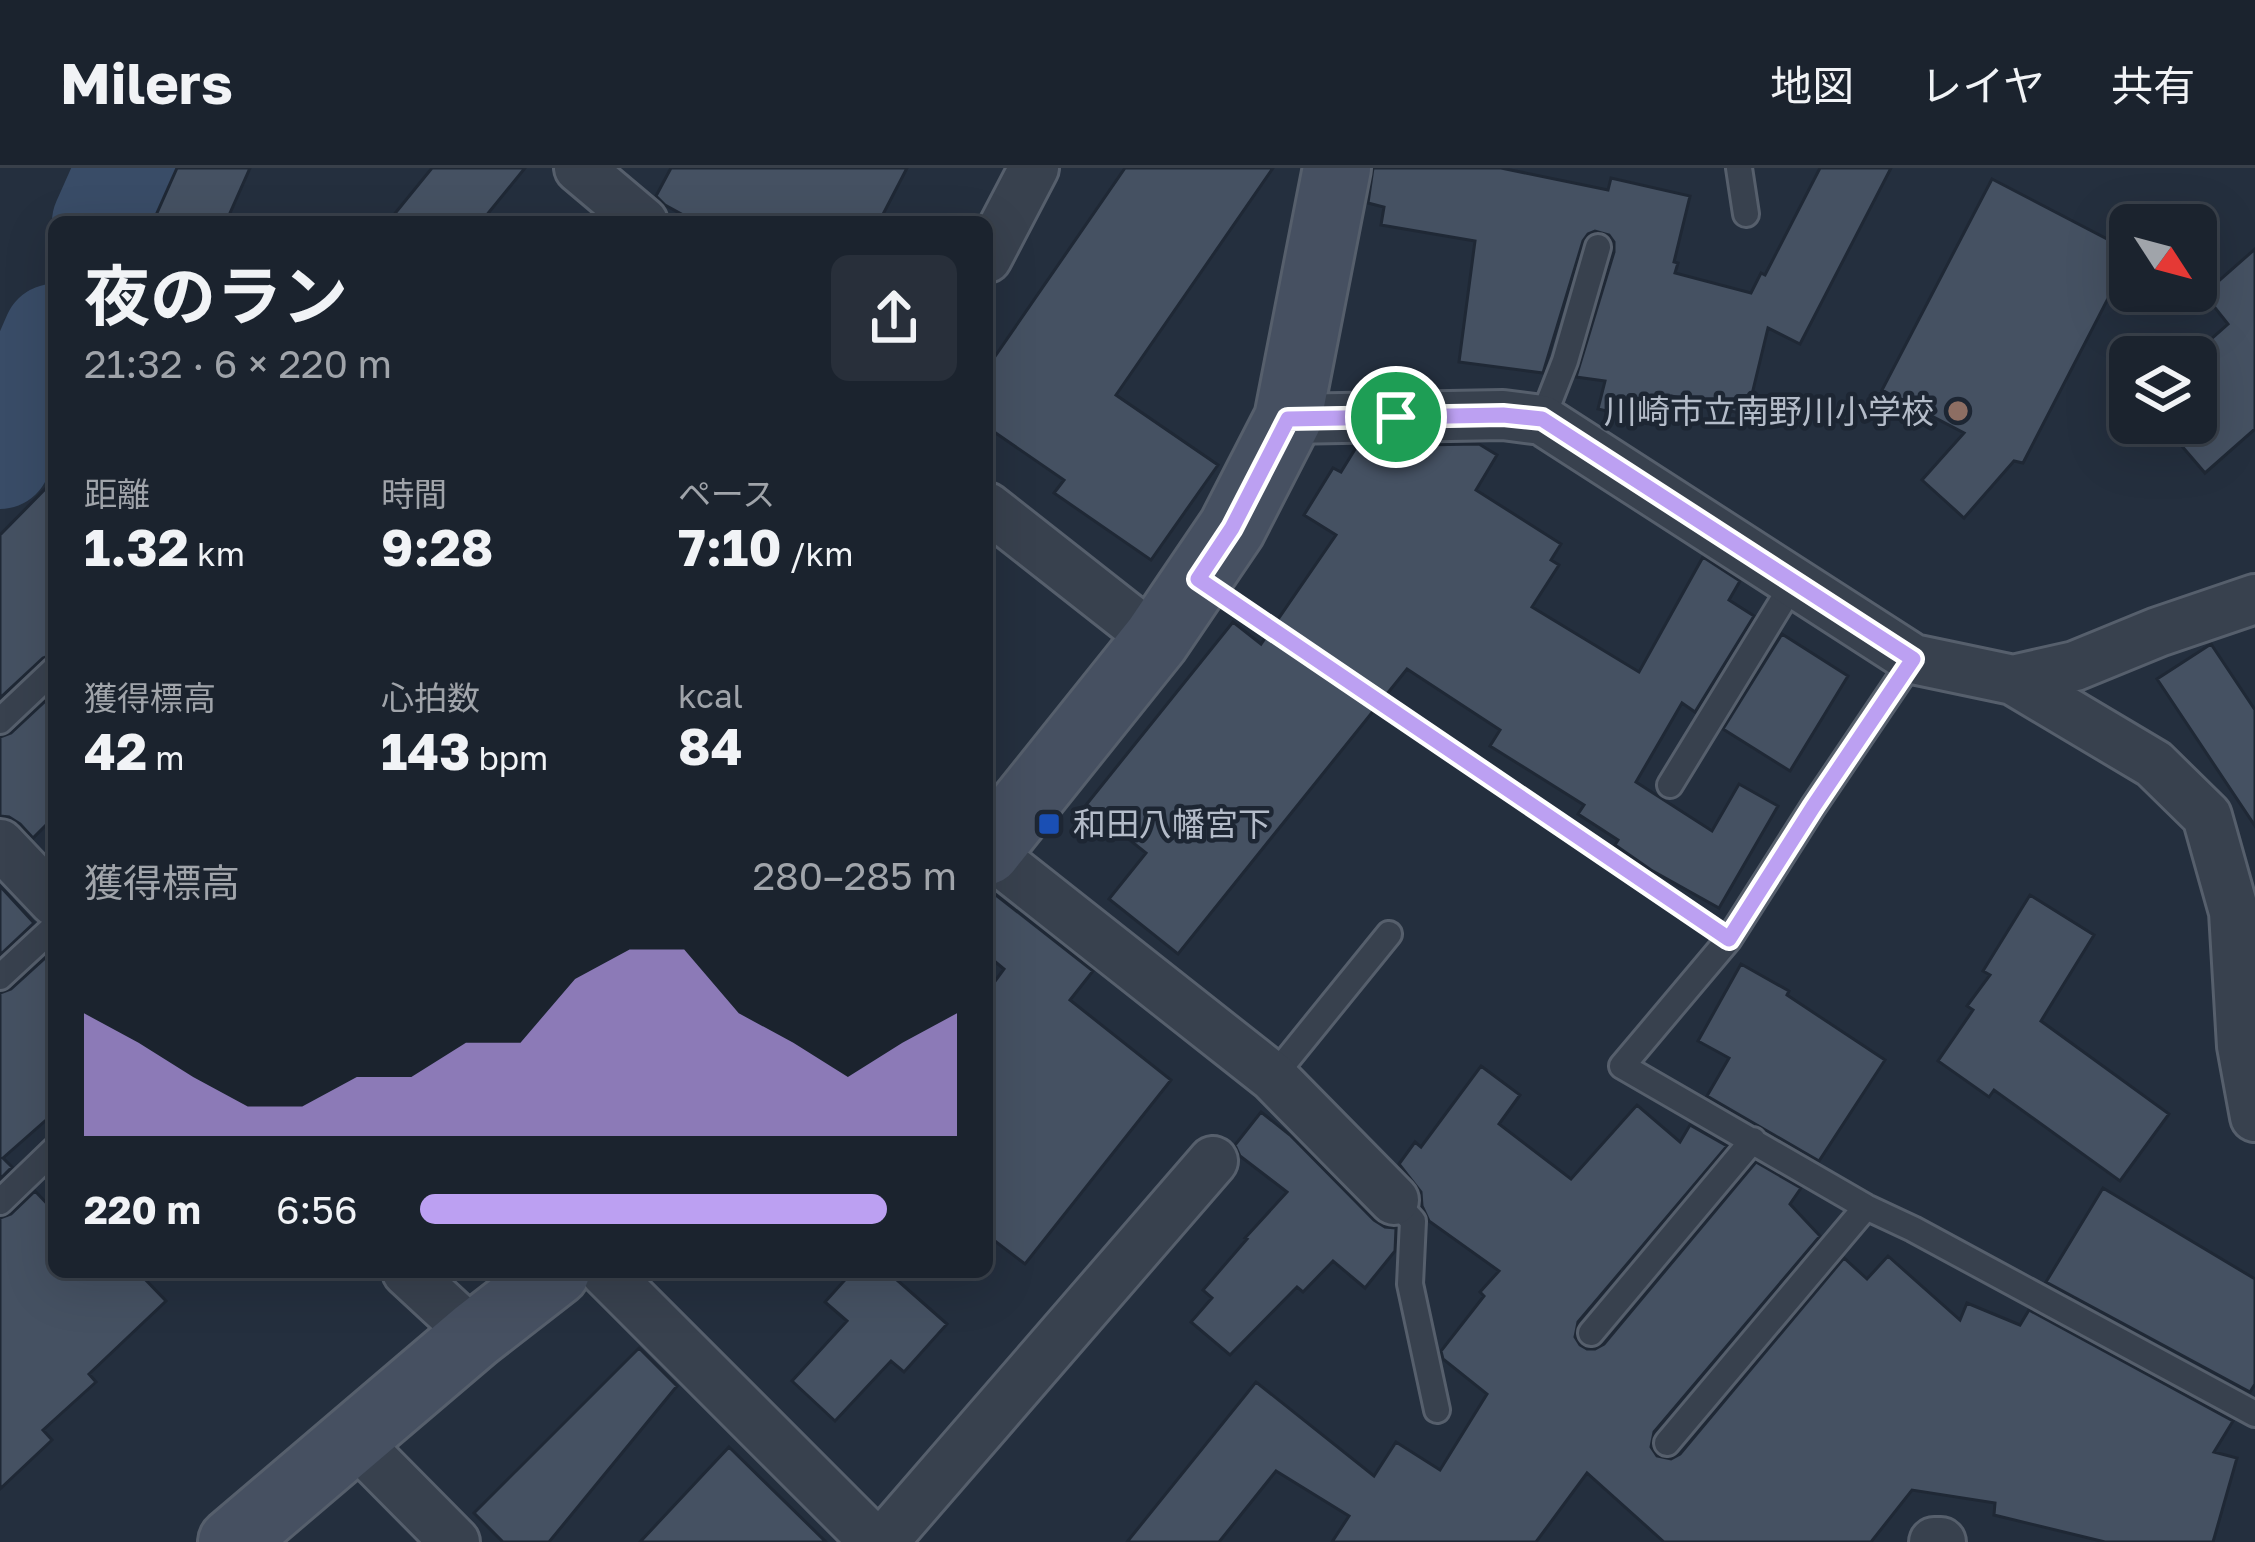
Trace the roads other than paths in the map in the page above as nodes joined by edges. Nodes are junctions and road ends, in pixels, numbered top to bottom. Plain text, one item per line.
1 (1034, 168) edge
2 (1337, 168) edge
3 (1738, 168) edge
4 (1746, 214) dead end
5 (993, 246) edge
6 (1598, 247) dead end
7 (1288, 419) junction
8 (1542, 419) junction
9 (993, 512) edge
10 (1794, 582) junction
11 (2255, 599) edge
12 (1156, 640) junction
13 (1913, 659) junction
14 (48, 676) edge
15 (2013, 680) junction
16 (0, 721) edge
17 (1670, 785) dead end
18 (0, 844) edge
19 (993, 844) edge
20 (993, 856) edge
21 (48, 881) edge
22 (2245, 926) edge
23 (48, 933) edge
24 (1389, 934) dead end
25 (0, 977) edge
26 (2248, 1048) edge
27 (1273, 1078) junction
28 (2255, 1117) edge
29 (1754, 1140) junction
30 (48, 1156) edge
31 (1213, 1161) dead end
32 (1394, 1200) joint
33 (0, 1202) edge
34 (1866, 1207) junction
35 (416, 1278) edge
36 (548, 1278) edge
37 (611, 1278) edge
38 (1591, 1334) dead end
39 (475, 1335) junction
40 (1437, 1410) dead end
41 (2255, 1414) edge
42 (353, 1439) junction
43 (1667, 1443) dead end
44 (232, 1542) edge
45 (455, 1542) edge
46 (879, 1542) edge

1 - 5 street
2 - 7 street
3 - 4 lane
6 - 8 lane
7 - 8 street
7 - 12 street
8 - 10 street
9 - 12 street
10 - 13 street
10 - 17 lane
11 - 15 street
12 - 19 street
13 - 15 street
13 - 29 lane
14 - 16 lane
15 - 22 street
18 - 21 street
20 - 27 street
22 - 26 street
23 - 25 lane
24 - 27 lane
26 - 28 street
27 - 32 street
29 - 34 lane
29 - 38 lane
30 - 33 lane
31 - 46 street
32 - 40 lane
34 - 41 lane
34 - 43 lane
35 - 39 street
36 - 39 street
37 - 46 street
39 - 42 street
42 - 44 street
42 - 45 street

